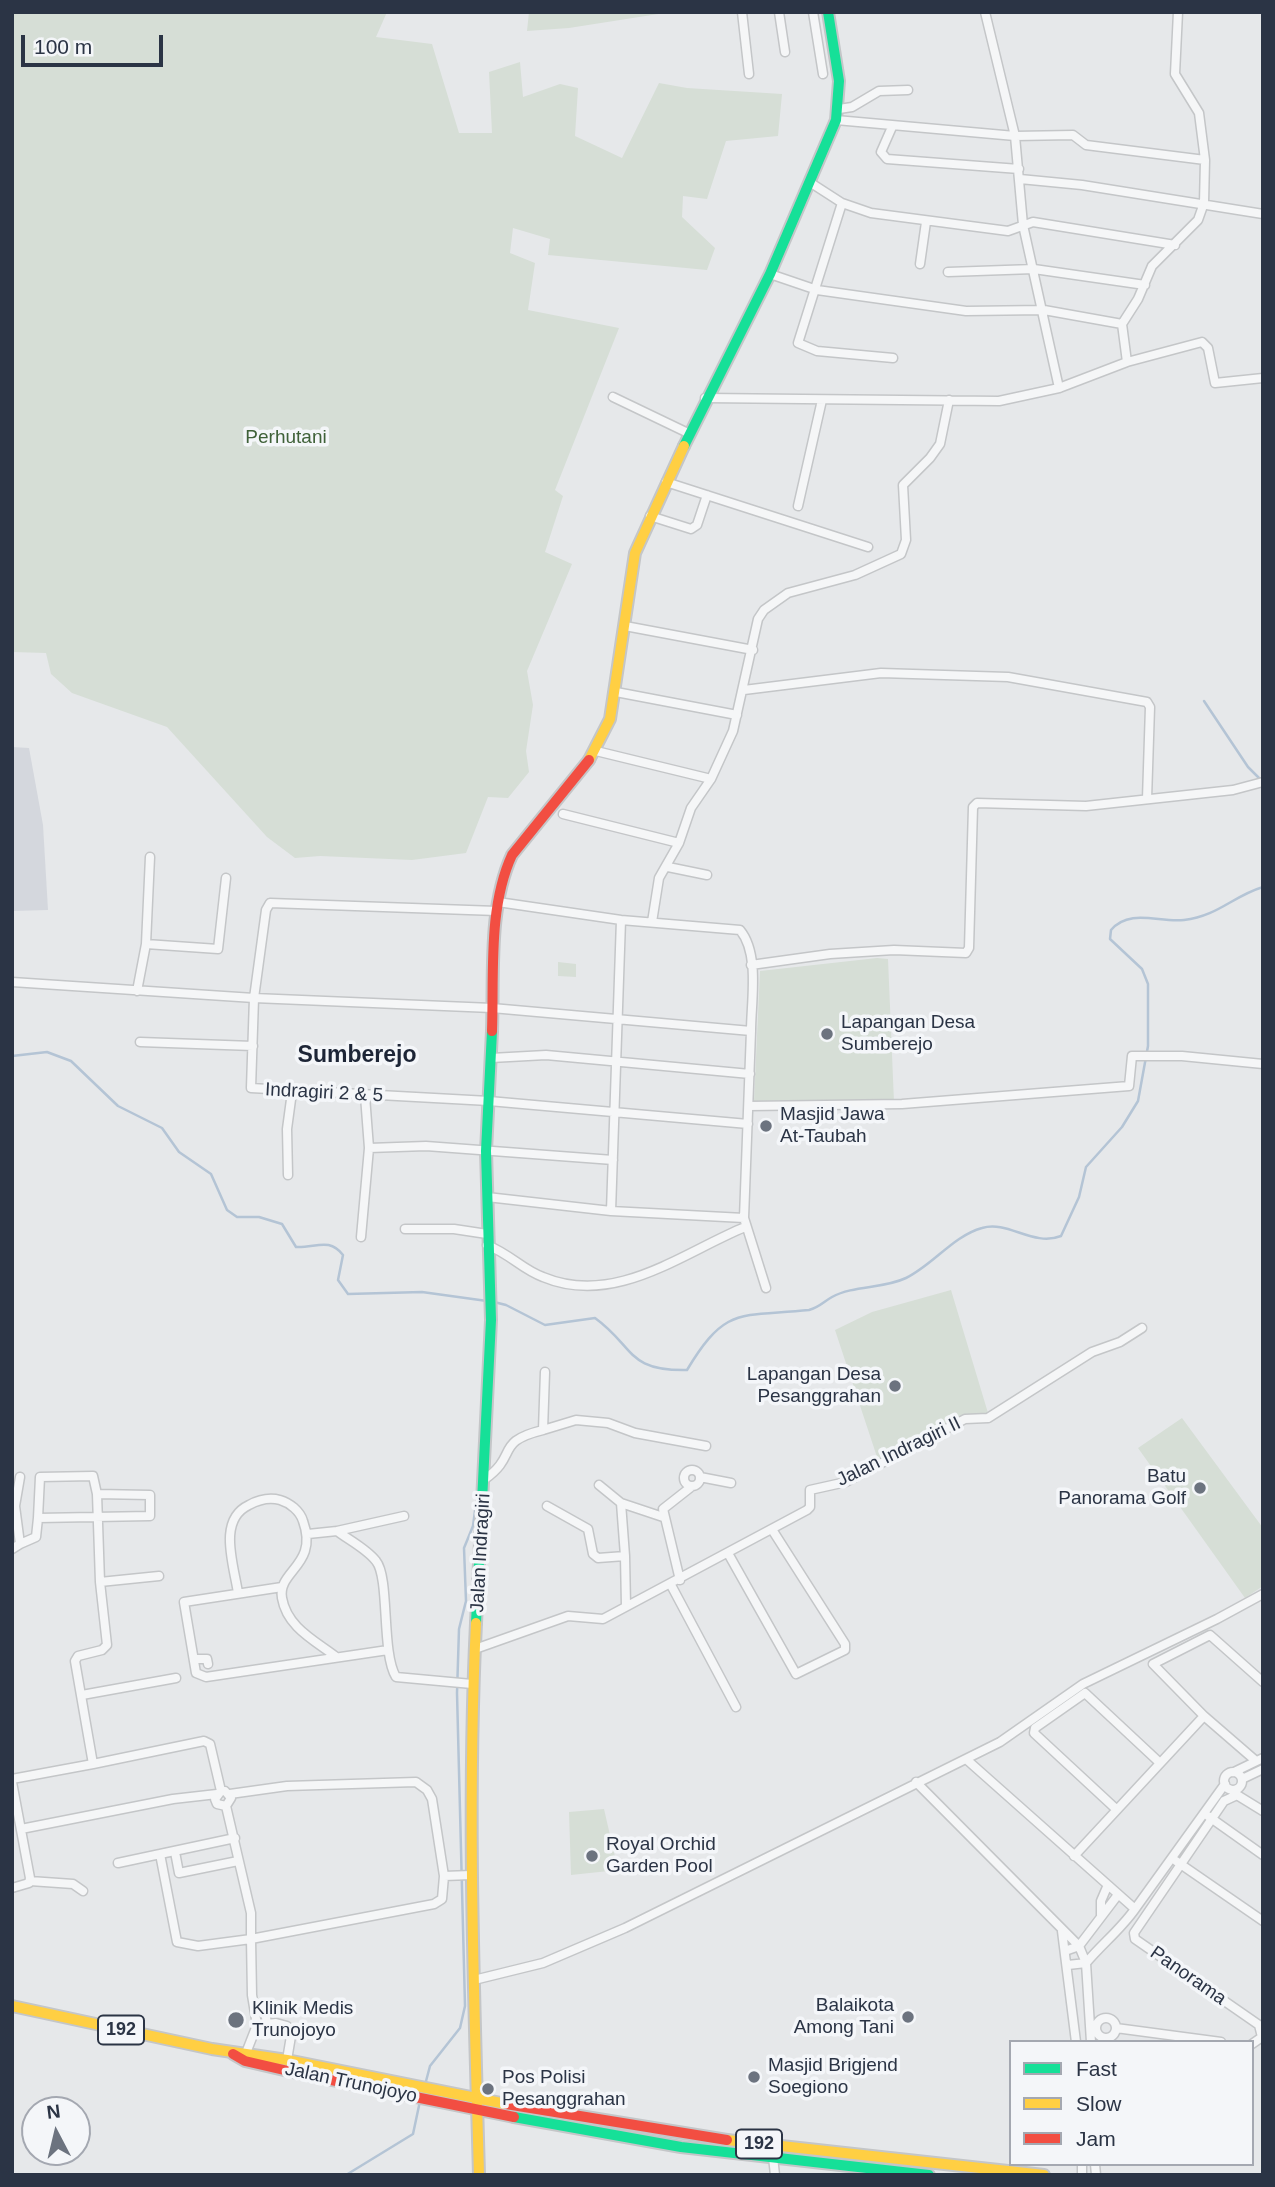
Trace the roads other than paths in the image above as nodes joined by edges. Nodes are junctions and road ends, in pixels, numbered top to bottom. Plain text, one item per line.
1 (741, 12) edge
2 (779, 12) edge
3 (813, 12) edge
4 (828, 12) edge
5 (985, 12) edge
6 (1178, 12) edge
7 (785, 52) dead end
8 (749, 74) dead end
9 (823, 74) dead end
10 (908, 90) dead end
11 (838, 115) junction
12 (892, 127) junction
13 (1015, 136) junction
14 (1205, 160) junction
15 (1019, 174) junction
16 (811, 183) junction
17 (842, 202) junction
18 (1204, 203) junction
19 (1263, 214) edge
20 (926, 222) junction
21 (1023, 225) junction
22 (1175, 245) junction
23 (919, 264) dead end
24 (1034, 268) junction
25 (948, 272) dead end
26 (770, 274) junction
27 (1145, 285) junction
28 (817, 290) junction
29 (1044, 310) junction
30 (1122, 324) junction
31 (893, 358) dead end
32 (1127, 362) junction
33 (1263, 378) edge
34 (1059, 388) junction
35 (613, 397) dead end
36 (705, 398) junction
37 (822, 400) junction
38 (948, 400) junction
39 (688, 433) junction
40 (666, 482) junction
41 (707, 495) junction
42 (798, 506) dead end
43 (650, 516) junction
44 (868, 547) dead end
45 (625, 626) junction
46 (753, 650) junction
47 (744, 690) junction
48 (616, 692) junction
49 (737, 715) junction
50 (596, 751) junction
51 (711, 779) junction
52 (1262, 782) edge
53 (1147, 799) junction
54 (563, 814) dead end
55 (679, 843) junction
56 (150, 857) dead end
57 (668, 867) junction
58 (706, 875) dead end
59 (226, 878) dead end
60 (497, 907) junction
61 (621, 920) junction
62 (652, 922) junction
63 (146, 944) junction
64 (751, 965) junction
65 (12, 982) edge
66 (138, 991) junction
67 (254, 998) junction
68 (492, 1008) junction
69 (616, 1021) junction
70 (751, 1031) junction
71 (140, 1042) dead end
72 (253, 1045) junction
73 (491, 1058) junction
74 (616, 1062) junction
75 (1263, 1065) edge
76 (750, 1074) junction
77 (292, 1092) junction
78 (365, 1096) junction
79 (489, 1101) junction
80 (749, 1106) junction
81 (615, 1114) junction
82 (748, 1124) junction
83 (369, 1148) junction
84 (486, 1151) junction
85 (613, 1160) junction
86 (288, 1175) dead end
87 (487, 1197) junction
88 (611, 1211) junction
89 (745, 1222) junction
90 (405, 1229) dead end
91 (361, 1237) dead end
92 (487, 1239) junction
93 (766, 1289) dead end
94 (1142, 1328) dead end
95 (545, 1372) dead end
96 (542, 1430) junction
97 (706, 1446) dead end
98 (20, 1477) dead end
99 (700, 1477) junction
100 (485, 1479) junction
101 (731, 1483) dead end
102 (599, 1485) dead end
103 (691, 1487) junction
104 (97, 1494) junction
105 (621, 1503) junction
106 (14, 1506) edge
107 (547, 1506) dead end
108 (404, 1516) dead end
109 (97, 1517) junction
110 (663, 1517) junction
111 (38, 1518) junction
112 (337, 1531) junction
113 (773, 1531) junction
114 (308, 1534) junction
115 (16, 1546) edge
116 (729, 1555) junction
117 (625, 1556) junction
118 (159, 1576) dead end
119 (100, 1582) junction
120 (676, 1583) junction
121 (282, 1587) junction
122 (239, 1593) junction
123 (1263, 1594) edge
124 (626, 1606) junction
125 (475, 1649) junction
126 (388, 1650) junction
127 (335, 1656) junction
128 (194, 1659) junction
129 (208, 1664) dead end
130 (176, 1678) dead end
131 (1263, 1682) edge
132 (468, 1683) junction
133 (82, 1695) junction
134 (736, 1707) dead end
135 (1204, 1716) junction
136 (966, 1759) junction
137 (1259, 1760) edge
138 (1160, 1763) junction
139 (93, 1764) junction
140 (1263, 1769) edge
141 (1234, 1773) junction
142 (1242, 1779) junction
143 (12, 1780) edge
144 (916, 1782) junction
145 (1225, 1784) junction
146 (1238, 1792) junction
147 (222, 1793) junction
148 (226, 1806) junction
149 (1116, 1809) junction
150 (1263, 1811) edge
151 (1203, 1813) junction
152 (1212, 1818) junction
153 (21, 1829) junction
154 (234, 1838) junction
155 (175, 1852) junction
156 (160, 1854) junction
157 (1263, 1855) edge
158 (1074, 1856) junction
159 (1171, 1857) junction
160 (239, 1861) junction
161 (118, 1863) dead end
162 (1180, 1864) junction
163 (468, 1875) junction
164 (445, 1877) junction
165 (30, 1881) junction
166 (1107, 1887) junction
167 (12, 1888) edge
168 (83, 1891) dead end
169 (1117, 1896) junction
170 (1135, 1909) junction
171 (1101, 1915) junction
172 (1263, 1921) edge
173 (1122, 1928) junction
174 (1062, 1931) junction
175 (251, 1939) junction
176 (1135, 1939) junction
177 (1079, 1946) junction
178 (1065, 1951) junction
179 (1086, 1963) junction
180 (1068, 1965) junction
181 (474, 1980) junction
182 (12, 2006) edge
183 (265, 2011) dead end
184 (1095, 2021) junction
185 (1075, 2022) junction
186 (267, 2024) junction
187 (257, 2025) junction
188 (1116, 2028) junction
189 (1094, 2037) edge
190 (1263, 2038) edge
191 (1076, 2039) edge
192 (1206, 2040) edge
193 (229, 2052) junction
194 (246, 2053) junction
195 (287, 2060) junction
196 (418, 2092) junction
197 (475, 2104) junction
198 (773, 2157) junction
199 (895, 2166) junction
200 (933, 2171) edge
201 (479, 2175) edge
202 (775, 2175) edge
203 (1044, 2175) edge

1 - 8 street
2 - 7 street
3 - 9 street
4 - 11 street
5 - 13 street
6 - 14 street
10 - 11 street
11 - 12 street
11 - 16 street, Jalan Indragiri
12 - 13 street
12 - 15 street
13 - 14 street
13 - 15 street
14 - 18 street
15 - 18 street
15 - 21 street
16 - 17 street
16 - 26 street, Jalan Indragiri
17 - 20 street
17 - 28 street
18 - 19 street
18 - 22 street
20 - 21 street
20 - 23 street
21 - 22 street
21 - 24 street
22 - 27 street
24 - 25 street
24 - 27 street
24 - 29 street
26 - 28 street
26 - 36 street, Jalan Indragiri
27 - 30 street
28 - 29 street
28 - 31 street
29 - 30 street
29 - 34 street
30 - 32 street
32 - 33 street
32 - 34 street
34 - 38 street
35 - 39 street
36 - 37 street
36 - 39 street, Jalan Indragiri
37 - 38 street
37 - 42 street
38 - 46 street
39 - 40 street, Jalan Indragiri
40 - 41 street
40 - 43 street, Jalan Indragiri
41 - 43 street
41 - 44 street
43 - 45 street, Jalan Indragiri
45 - 46 street
45 - 48 street, Jalan Indragiri
46 - 47 street
47 - 49 street
47 - 53 street
48 - 49 street
48 - 50 street, Jalan Indragiri
49 - 51 street
50 - 51 street
50 - 60 street, Jalan Indragiri
51 - 55 street
52 - 53 street
53 - 64 street
54 - 55 street
55 - 57 street
56 - 63 street
57 - 58 street
57 - 62 street
59 - 63 street
60 - 61 street, Indragiri 2 & 5
60 - 67 street, Indragiri 2 & 5
60 - 68 street, Jalan Indragiri
61 - 62 street, Indragiri 2 & 5
61 - 69 street
62 - 64 street, Indragiri 2 & 5
63 - 66 street
64 - 70 street
65 - 66 street
66 - 67 street
67 - 68 street
67 - 72 street, Indragiri 2 & 5
68 - 69 street
68 - 73 street, Jalan Indragiri
69 - 70 street
69 - 74 street
70 - 76 street
71 - 72 street
72 - 77 street, Indragiri 2 & 5
73 - 74 street
73 - 79 street, Jalan Indragiri
74 - 76 street
74 - 81 street
75 - 80 street
76 - 80 street
77 - 78 street, Indragiri 2 & 5
77 - 86 street
78 - 79 street, Indragiri 2 & 5
78 - 83 street
79 - 81 street, Indragiri 2 & 5
79 - 84 street, Jalan Indragiri
80 - 82 street
81 - 82 street, Indragiri 2 & 5
81 - 85 street
82 - 89 street
83 - 84 street
83 - 91 street
84 - 85 street
84 - 87 street, Jalan Indragiri
85 - 88 street
87 - 88 street
87 - 92 street, Jalan Indragiri
88 - 89 street
89 - 92 street
89 - 93 street
90 - 92 street
92 - 100 street, Jalan Indragiri
94 - 113 street, Jalan Indragiri II
95 - 96 street
96 - 97 street
96 - 100 street
98 - 106 street
99 - 101 street
99 - 103 street
99 - 103 street
100 - 125 street, Jalan Indragiri
102 - 105 street
103 - 110 street
104 - 109 street
104 - 109 street
104 - 111 street
105 - 110 street
105 - 117 street
106 - 115 street
107 - 117 street
108 - 112 street
109 - 111 street
109 - 119 street
110 - 120 street
111 - 115 street
112 - 114 street
112 - 126 street
113 - 116 street, Jalan Indragiri II
113 - 116 street
114 - 121 street
114 - 122 street
116 - 120 street, Jalan Indragiri II
117 - 124 street
118 - 119 street
119 - 133 street
120 - 124 street, Jalan Indragiri II
120 - 134 street
121 - 122 street
121 - 127 street
122 - 128 street
123 - 136 street
124 - 125 street, Jalan Indragiri II
125 - 132 street, Jalan Indragiri
126 - 127 street
126 - 132 street
127 - 128 street
128 - 129 street
130 - 133 street
131 - 135 street
132 - 163 street, Jalan Indragiri
133 - 139 street
135 - 137 street
135 - 138 street
136 - 144 street
136 - 158 street
137 - 141 street
138 - 149 street
138 - 149 street
139 - 143 street
139 - 147 street
140 - 142 street
141 - 142 street
141 - 145 street
142 - 146 street
143 - 153 street
144 - 174 street
144 - 181 street
145 - 146 street
145 - 151 street
146 - 150 street
146 - 152 street, Panorama
147 - 148 street
147 - 148 street
147 - 153 street
147 - 164 street
148 - 154 street
149 - 158 street
151 - 152 street
151 - 159 street
152 - 157 street
152 - 162 street, Panorama
153 - 165 street
154 - 155 street
154 - 160 street
155 - 156 street
155 - 160 street
156 - 161 street
156 - 175 street
158 - 166 street
159 - 162 street
159 - 170 street
160 - 175 street
162 - 172 street
162 - 176 street, Panorama
163 - 164 street
163 - 181 street, Jalan Indragiri
164 - 175 street
165 - 167 street
165 - 168 street
166 - 169 street
166 - 171 street
169 - 170 street
169 - 171 street
170 - 173 street
171 - 177 street
173 - 176 street
173 - 179 street
174 - 177 street
174 - 178 street
175 - 187 street
176 - 190 street, Panorama
177 - 178 street
177 - 179 street
178 - 180 street
179 - 180 street
179 - 184 street
180 - 185 street
181 - 197 street, Jalan Indragiri
182 - 193 street, Jalan Trunojoyo / 192
183 - 186 street
184 - 185 street
184 - 188 street
184 - 189 street
185 - 191 street
186 - 187 street
186 - 195 street
187 - 194 street
188 - 189 street
188 - 192 street
189 - 191 street
193 - 194 street, Jalan Trunojoyo / 192
193 - 196 street, Jalan Trunojoyo / 192
194 - 195 street, Jalan Trunojoyo / 192
195 - 196 street, Jalan Trunojoyo / 192
196 - 197 street, Jalan Trunojoyo / 192
197 - 198 street, 192
197 - 199 street, 192
197 - 201 street, Jalan Indragiri
198 - 199 street, 192
198 - 202 street
199 - 200 street, 192
200 - 203 street, 192

